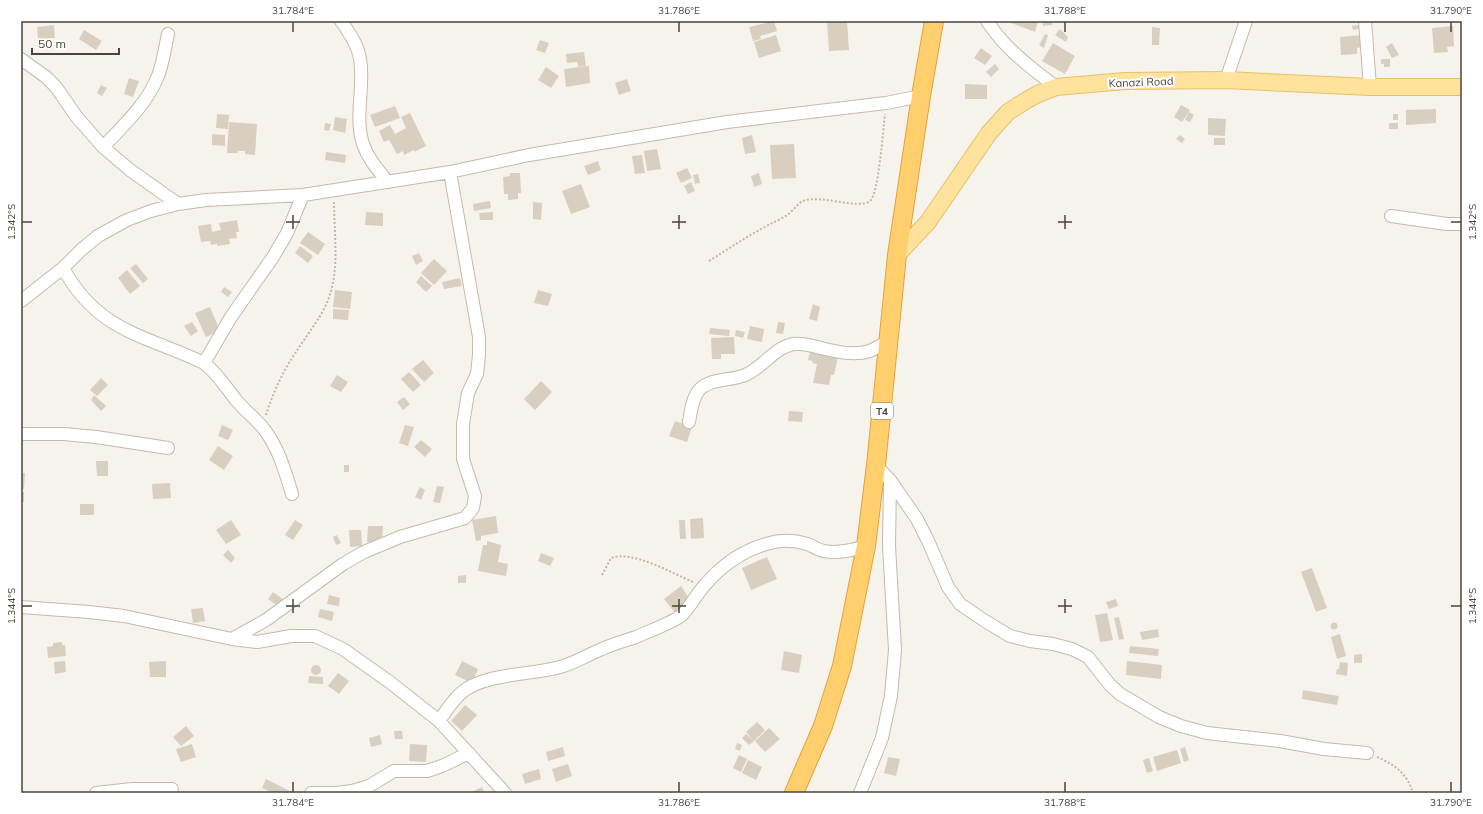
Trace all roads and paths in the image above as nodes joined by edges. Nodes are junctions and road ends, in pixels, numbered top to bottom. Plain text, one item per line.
1 (341, 21) edge
2 (934, 21) edge
3 (987, 21) edge
4 (1246, 21) edge
5 (1365, 21) edge
6 (168, 34) dead end
7 (21, 59) edge
8 (1226, 80) junction
9 (1056, 87) junction
10 (1370, 87) junction
11 (1462, 87) edge
12 (921, 96) junction
13 (886, 103) junction
14 (103, 147) junction
15 (450, 172) junction
16 (388, 182) junction
17 (333, 190) junction
18 (303, 195) junction
19 (178, 204) junction
20 (1391, 216) dead end
21 (1462, 224) edge
22 (898, 255) junction
23 (709, 262) dead end
24 (64, 268) junction
25 (21, 301) edge
26 (889, 341) junction
27 (204, 363) junction
28 (689, 422) dead end
29 (263, 428) junction
30 (21, 434) edge
31 (168, 448) dead end
32 (876, 464) junction
33 (890, 480) junction
34 (292, 494) dead end
35 (866, 546) junction
36 (602, 575) dead end
37 (703, 586) junction
38 (21, 607) edge
39 (232, 639) junction
40 (439, 721) junction
41 (470, 753) junction
42 (1366, 753) joint
43 (172, 788) dead end
44 (96, 793) edge
45 (311, 793) edge
46 (505, 793) edge
47 (794, 793) edge
48 (860, 793) edge
49 (1413, 793) edge

1 - 16 street
2 - 12 highway, T4
3 - 9 street
4 - 8 street
5 - 10 street
6 - 14 street
7 - 14 street
8 - 9 main road, Kanazi Road
8 - 10 main road, Kanazi Road
9 - 22 main road, Kanazi Road
10 - 11 main road, Kanazi Road
12 - 13 street
12 - 22 highway, T4
13 - 15 street
13 - 23 path
14 - 19 street
15 - 16 street
15 - 39 street
16 - 17 street
17 - 18 street
17 - 29 path
18 - 19 street
18 - 27 street
19 - 24 street
20 - 21 street
22 - 26 highway, T4
24 - 25 street
24 - 27 street
26 - 28 street
26 - 32 highway, T4
27 - 29 street
29 - 34 street
30 - 31 street
32 - 33 street
32 - 35 highway, T4
33 - 42 street
33 - 48 street
35 - 37 street
35 - 47 highway, T4
36 - 37 path
37 - 40 street
38 - 39 street
39 - 40 street
40 - 41 street
41 - 45 street
41 - 46 street
42 - 49 path
43 - 44 street

